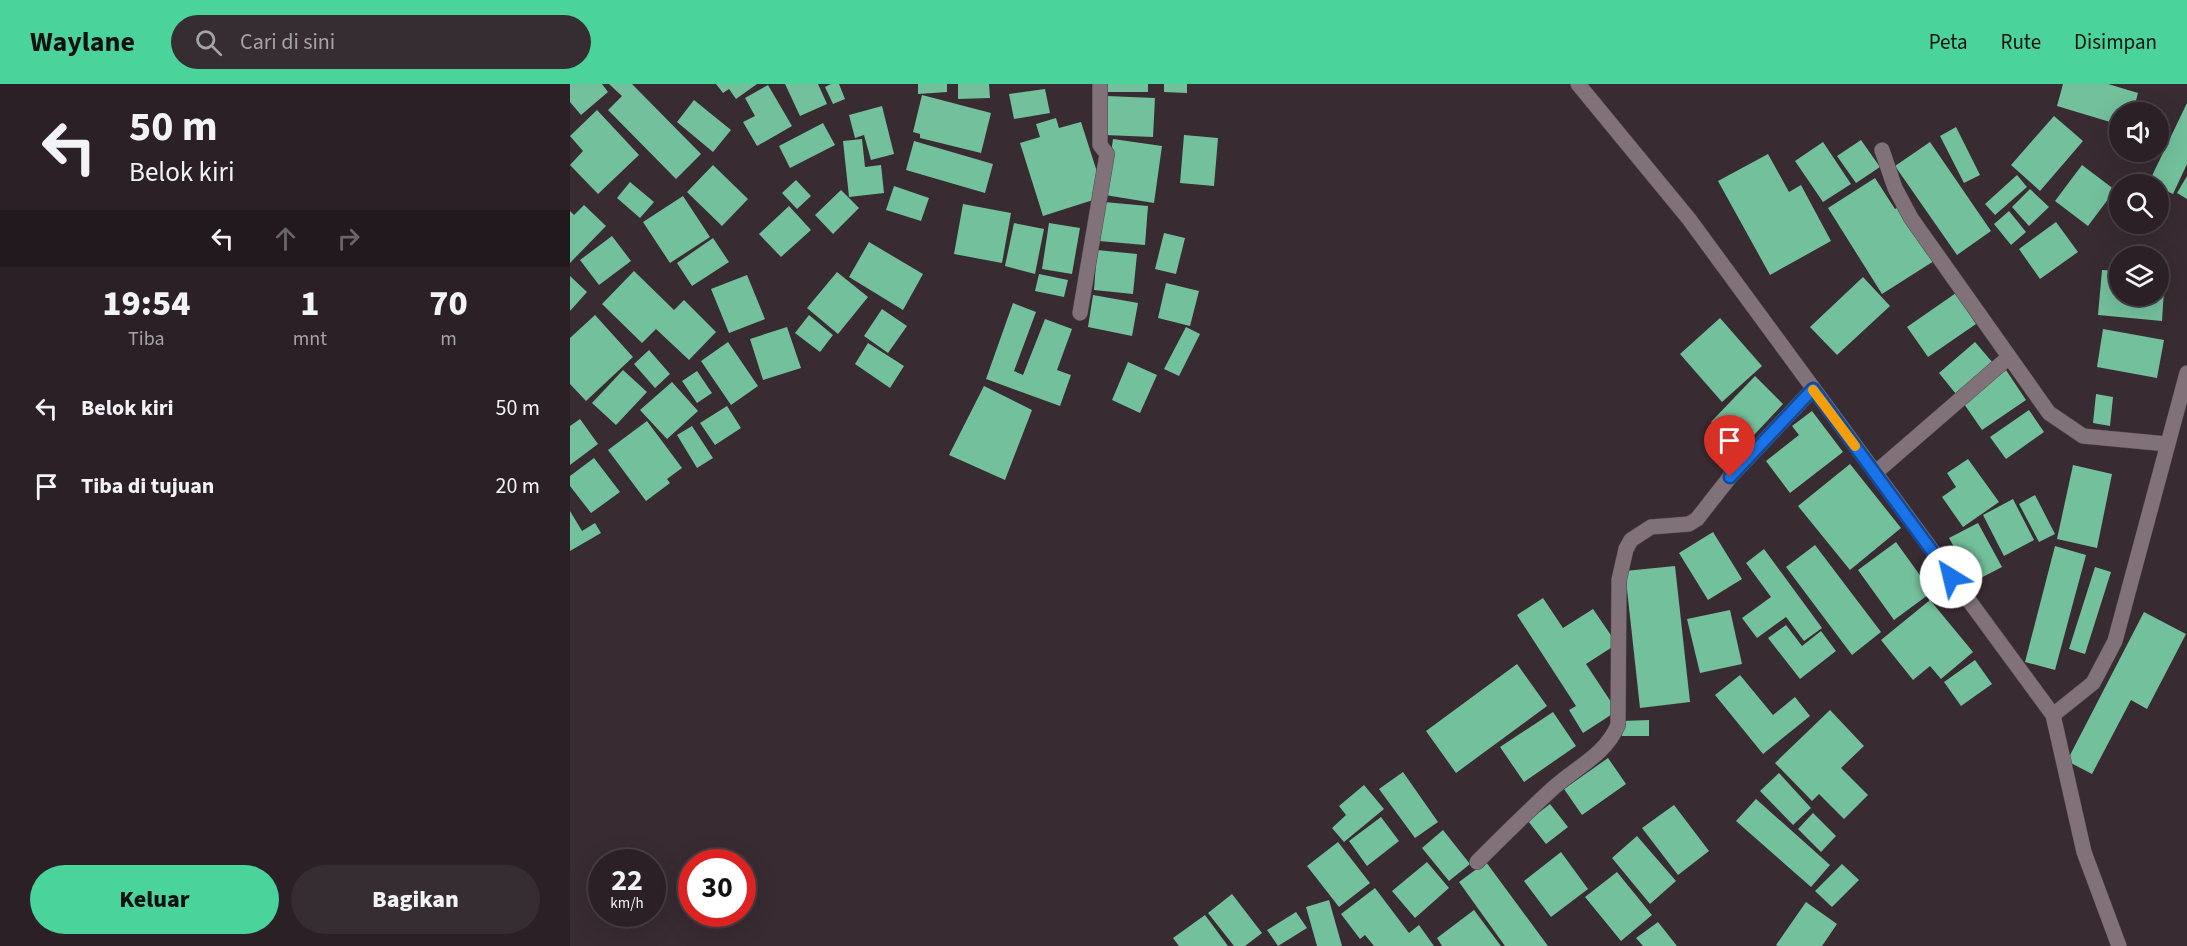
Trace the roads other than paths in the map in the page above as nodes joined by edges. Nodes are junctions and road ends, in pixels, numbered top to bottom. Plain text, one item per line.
1 (1100, 84) edge
2 (1578, 84) edge
3 (1882, 150) dead end
4 (1080, 313) dead end
5 (2009, 357) junction
6 (2187, 373) edge
7 (1813, 389) junction
8 (2167, 444) junction
9 (1875, 473) junction
10 (2053, 715) junction
11 (1477, 862) dead end
12 (2119, 946) edge

1 - 4 street
2 - 7 street
3 - 5 street
5 - 8 street
5 - 9 street
6 - 8 street
7 - 9 street
7 - 11 street
8 - 10 street
9 - 10 street
10 - 12 street

